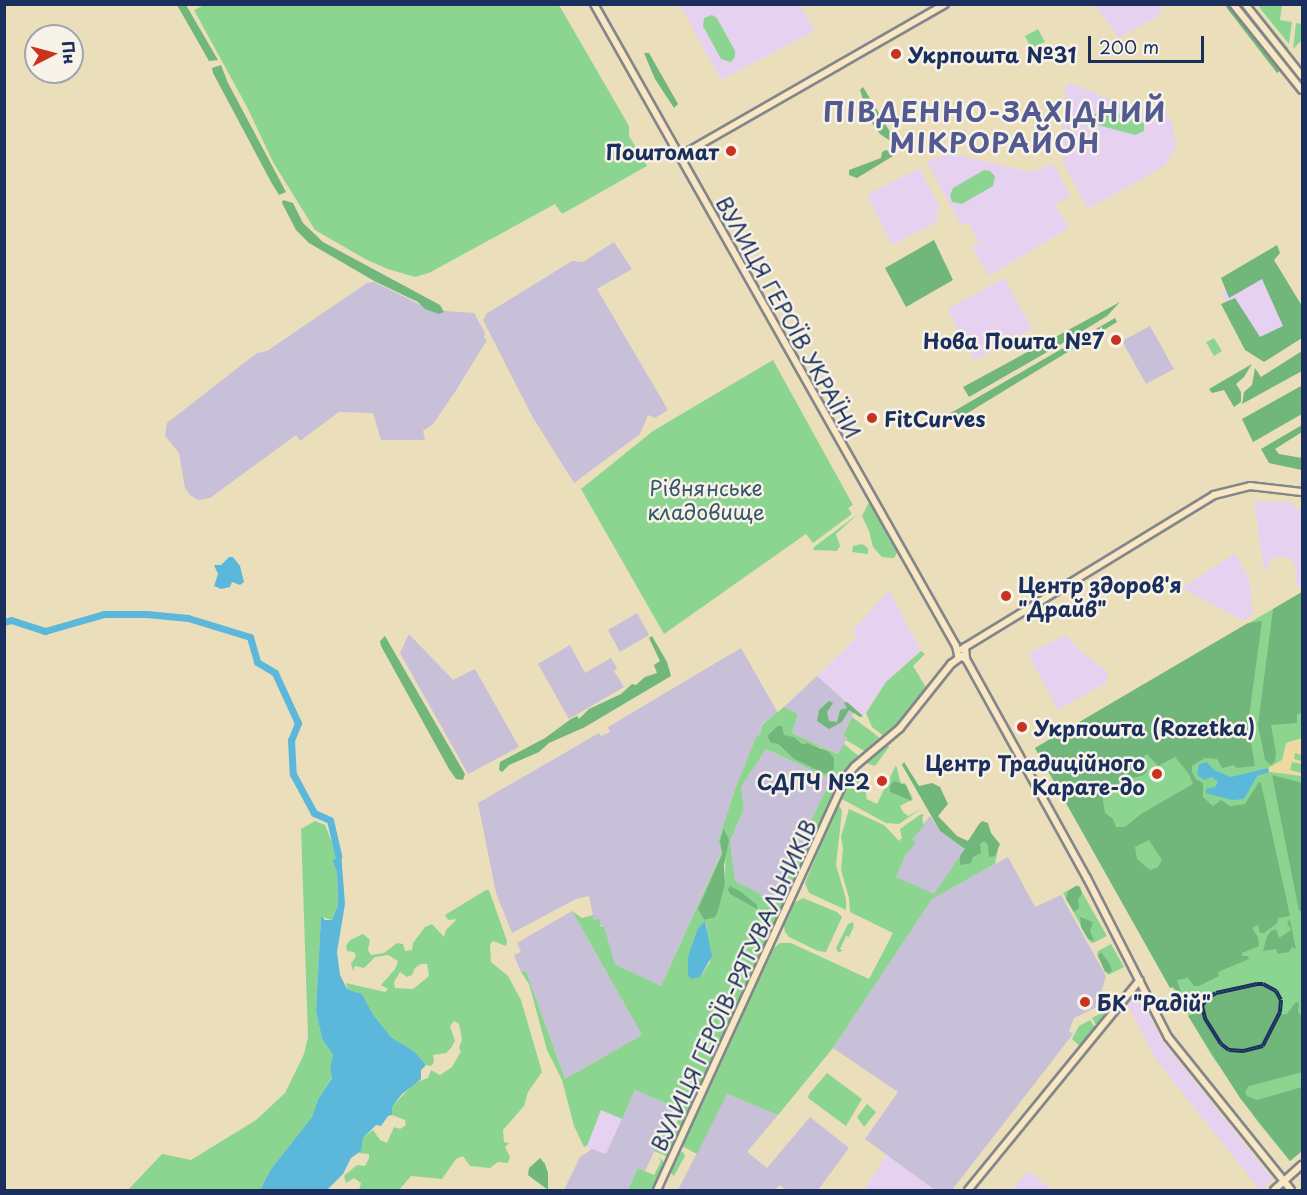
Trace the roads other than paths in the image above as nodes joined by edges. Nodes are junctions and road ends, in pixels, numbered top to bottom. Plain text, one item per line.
1 (594, 4) edge
2 (945, 4) edge
3 (1233, 4) edge
4 (1245, 4) edge
5 (1302, 76) edge
6 (1302, 90) edge
7 (680, 156) junction
8 (1302, 492) edge
9 (961, 653) junction
10 (1140, 980) junction
11 (1302, 1165) edge
12 (1284, 1181) junction
13 (657, 1191) edge
14 (968, 1191) edge
15 (1274, 1191) edge
16 (1291, 1191) edge

1 - 7 main road, ВУЛИЦЯ ГЕРОЇВ УКРАЇНИ
2 - 7 main road
3 - 6 main road
4 - 5 main road
7 - 9 main road, ВУЛИЦЯ ГЕРОЇВ УКРАЇНИ
8 - 9 main road, ВУЛИЦЯ ГЕРОЇВ-РЯТУВАЛЬНИКІВ
9 - 10 main road, ВУЛИЦЯ ГЕРОЇВ УКРАЇНИ
9 - 13 main road, ВУЛИЦЯ ГЕРОЇВ-РЯТУВАЛЬНИКІВ
10 - 12 main road, ВУЛИЦЯ ГЕРОЇВ УКРАЇНИ
10 - 14 main road
11 - 12 main road
12 - 15 main road
12 - 16 main road, ВУЛИЦЯ ГЕРОЇВ УКРАЇНИ

